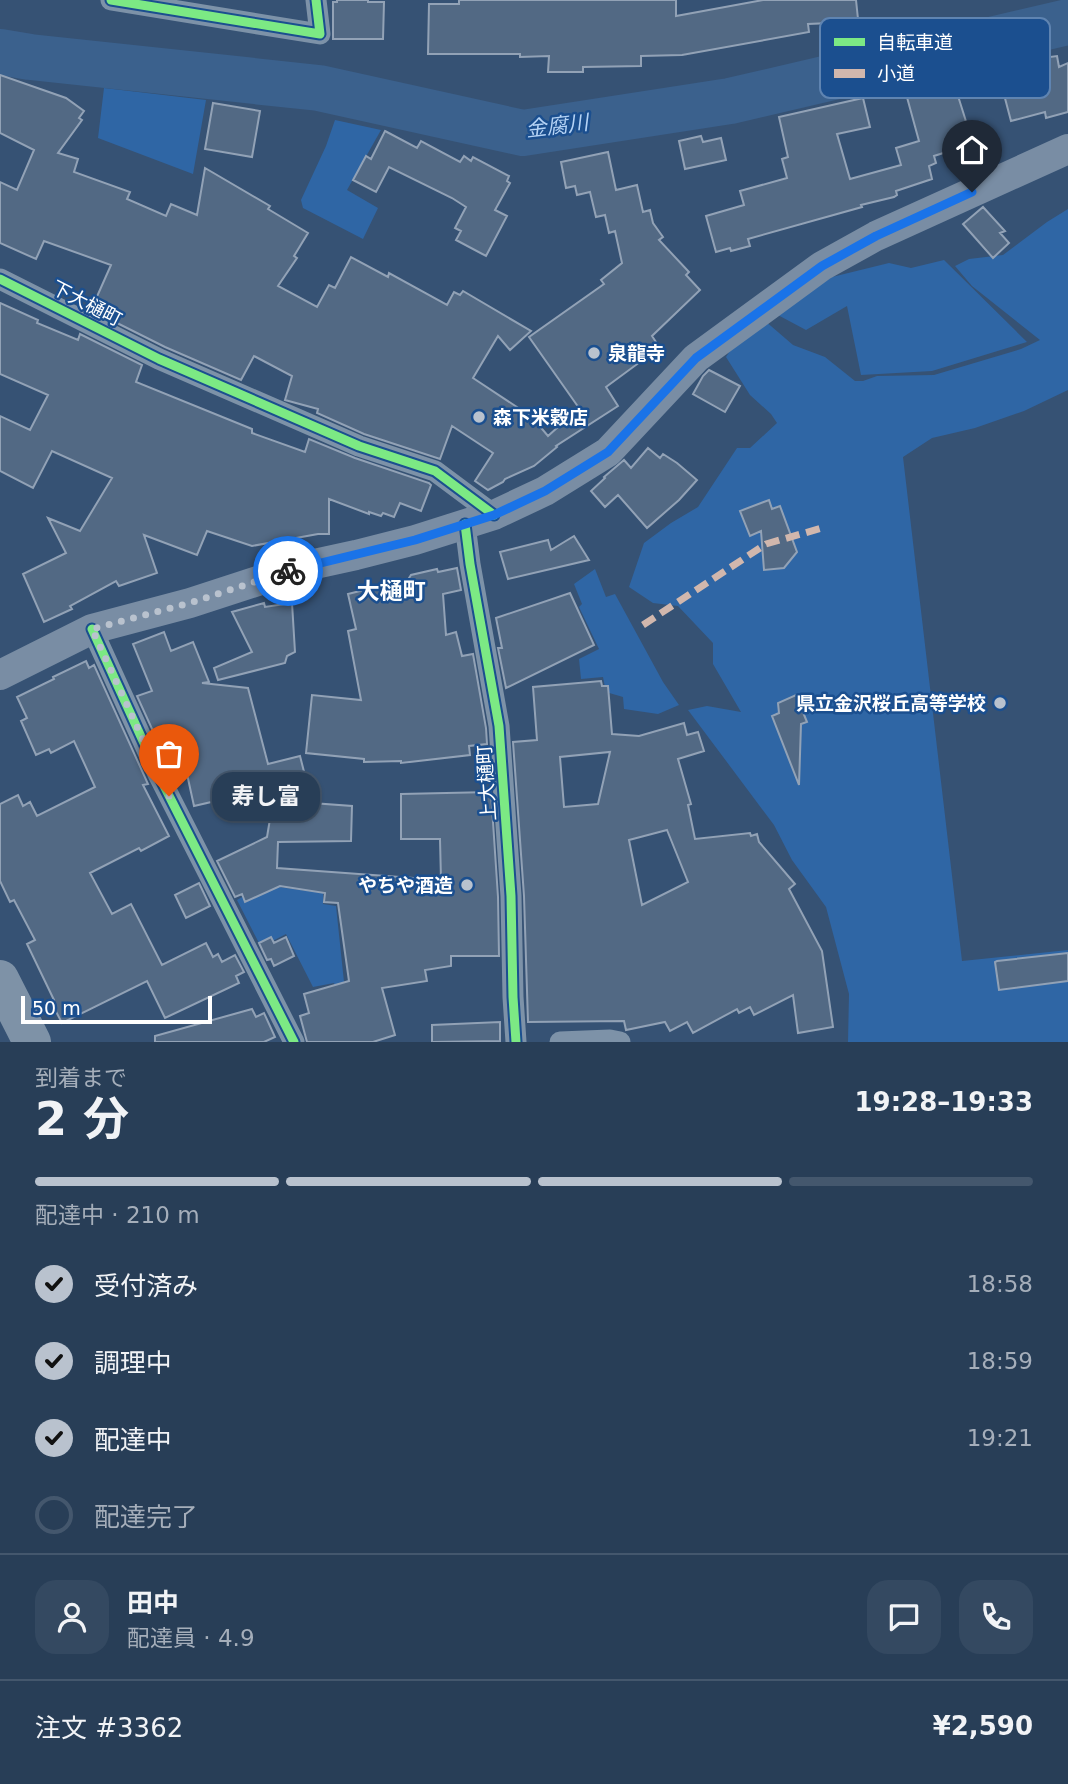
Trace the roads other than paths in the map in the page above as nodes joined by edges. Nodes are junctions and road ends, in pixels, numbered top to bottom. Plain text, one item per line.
1 (111, 0) edge
2 (316, 0) edge
3 (1068, 149) edge
4 (0, 279) edge
5 (494, 515) junction
6 (466, 524) junction
7 (92, 629) junction
8 (0, 675) edge
9 (0, 979) edge
10 (32, 1042) edge
11 (294, 1042) edge
12 (516, 1042) edge
13 (560, 1042) edge
14 (620, 1042) edge

1 - 2 street
3 - 5 main road
4 - 5 street, 下大樋町
5 - 6 main road
6 - 7 main road
6 - 12 street, 上大樋町
7 - 8 main road
7 - 11 street
9 - 10 highway
13 - 14 street

